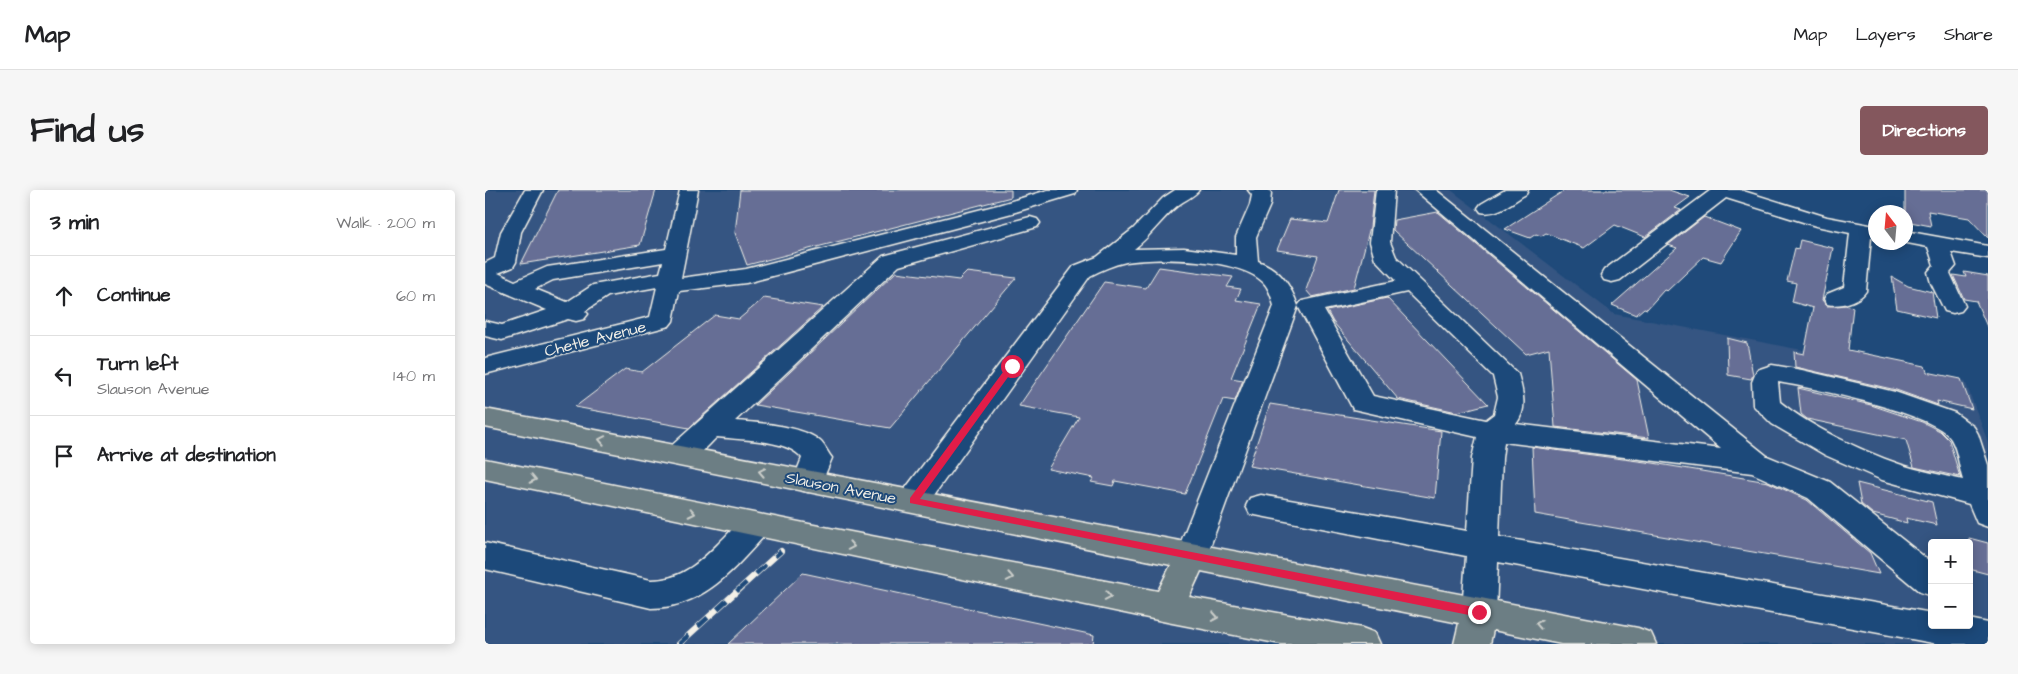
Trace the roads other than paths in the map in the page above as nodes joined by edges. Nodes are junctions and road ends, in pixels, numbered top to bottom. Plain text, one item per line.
1 (534, 190) edge
2 (689, 190) edge
3 (1068, 190) edge
4 (1190, 190) edge
5 (1257, 190) edge
6 (1385, 190) edge
7 (1424, 190) edge
8 (1519, 190) edge
9 (1721, 191) edge
10 (1488, 208) dead end
11 (1030, 223) dead end
12 (1868, 230) edge
13 (1913, 238) edge
14 (1937, 243) junction
15 (1988, 252) edge
16 (676, 254) junction
17 (1103, 261) junction
18 (1247, 264) junction
19 (485, 271) edge
20 (1612, 275) dead end
21 (485, 276) edge
22 (670, 282) junction
23 (1413, 284) junction
24 (516, 289) junction
25 (1835, 298) dead end
26 (1953, 306) dead end
27 (569, 311) junction
28 (485, 328) edge
29 (592, 339) junction
30 (485, 366) edge
31 (485, 418) edge
32 (711, 427) junction
33 (1492, 431) junction
34 (679, 455) junction
35 (1757, 463) junction
36 (485, 469) edge
37 (808, 481) junction
38 (913, 501) junction
39 (1985, 505) edge
40 (1261, 506) dead end
41 (755, 526) junction
42 (1482, 546) junction
43 (485, 556) edge
44 (1191, 557) junction
45 (1928, 579) edge
46 (1167, 608) junction
47 (1973, 616) edge
48 (1475, 628) edge
49 (1988, 628) edge
50 (1988, 638) edge
51 (1362, 644) edge
52 (1638, 644) edge

1 - 19 street
2 - 16 street, Chetle Avenue
3 - 22 street
4 - 17 street
5 - 18 street
6 - 23 street
7 - 35 street
8 - 10 street
9 - 12 street
9 - 20 street
11 - 32 street
12 - 25 street
13 - 14 street
14 - 15 street
14 - 26 street
16 - 22 street, Chetle Avenue
16 - 24 street
17 - 18 street
17 - 38 street
18 - 44 street
21 - 24 street
22 - 27 street
22 - 29 street, Chetle Avenue
23 - 33 street
23 - 33 street
24 - 27 street
27 - 28 street
27 - 29 street
29 - 30 street, Chetle Avenue
34 -> 31 main road, Slauson Avenue
32 - 34 street
32 - 37 street
33 - 35 street
33 - 42 street
37 -> 34 main road, Slauson Avenue
35 - 45 street
36 -> 41 main road
37 - 38 main road, Slauson Avenue
38 - 44 main road, Slauson Avenue
39 - 39 street
40 - 42 street
41 - 43 street
41 -> 46 main road
42 - 48 street
42 - 50 street
44 - 46 main road
44 - 48 main road, Slauson Avenue
46 -> 51 main road
47 - 49 street
52 -> 48 main road, Slauson Avenue

